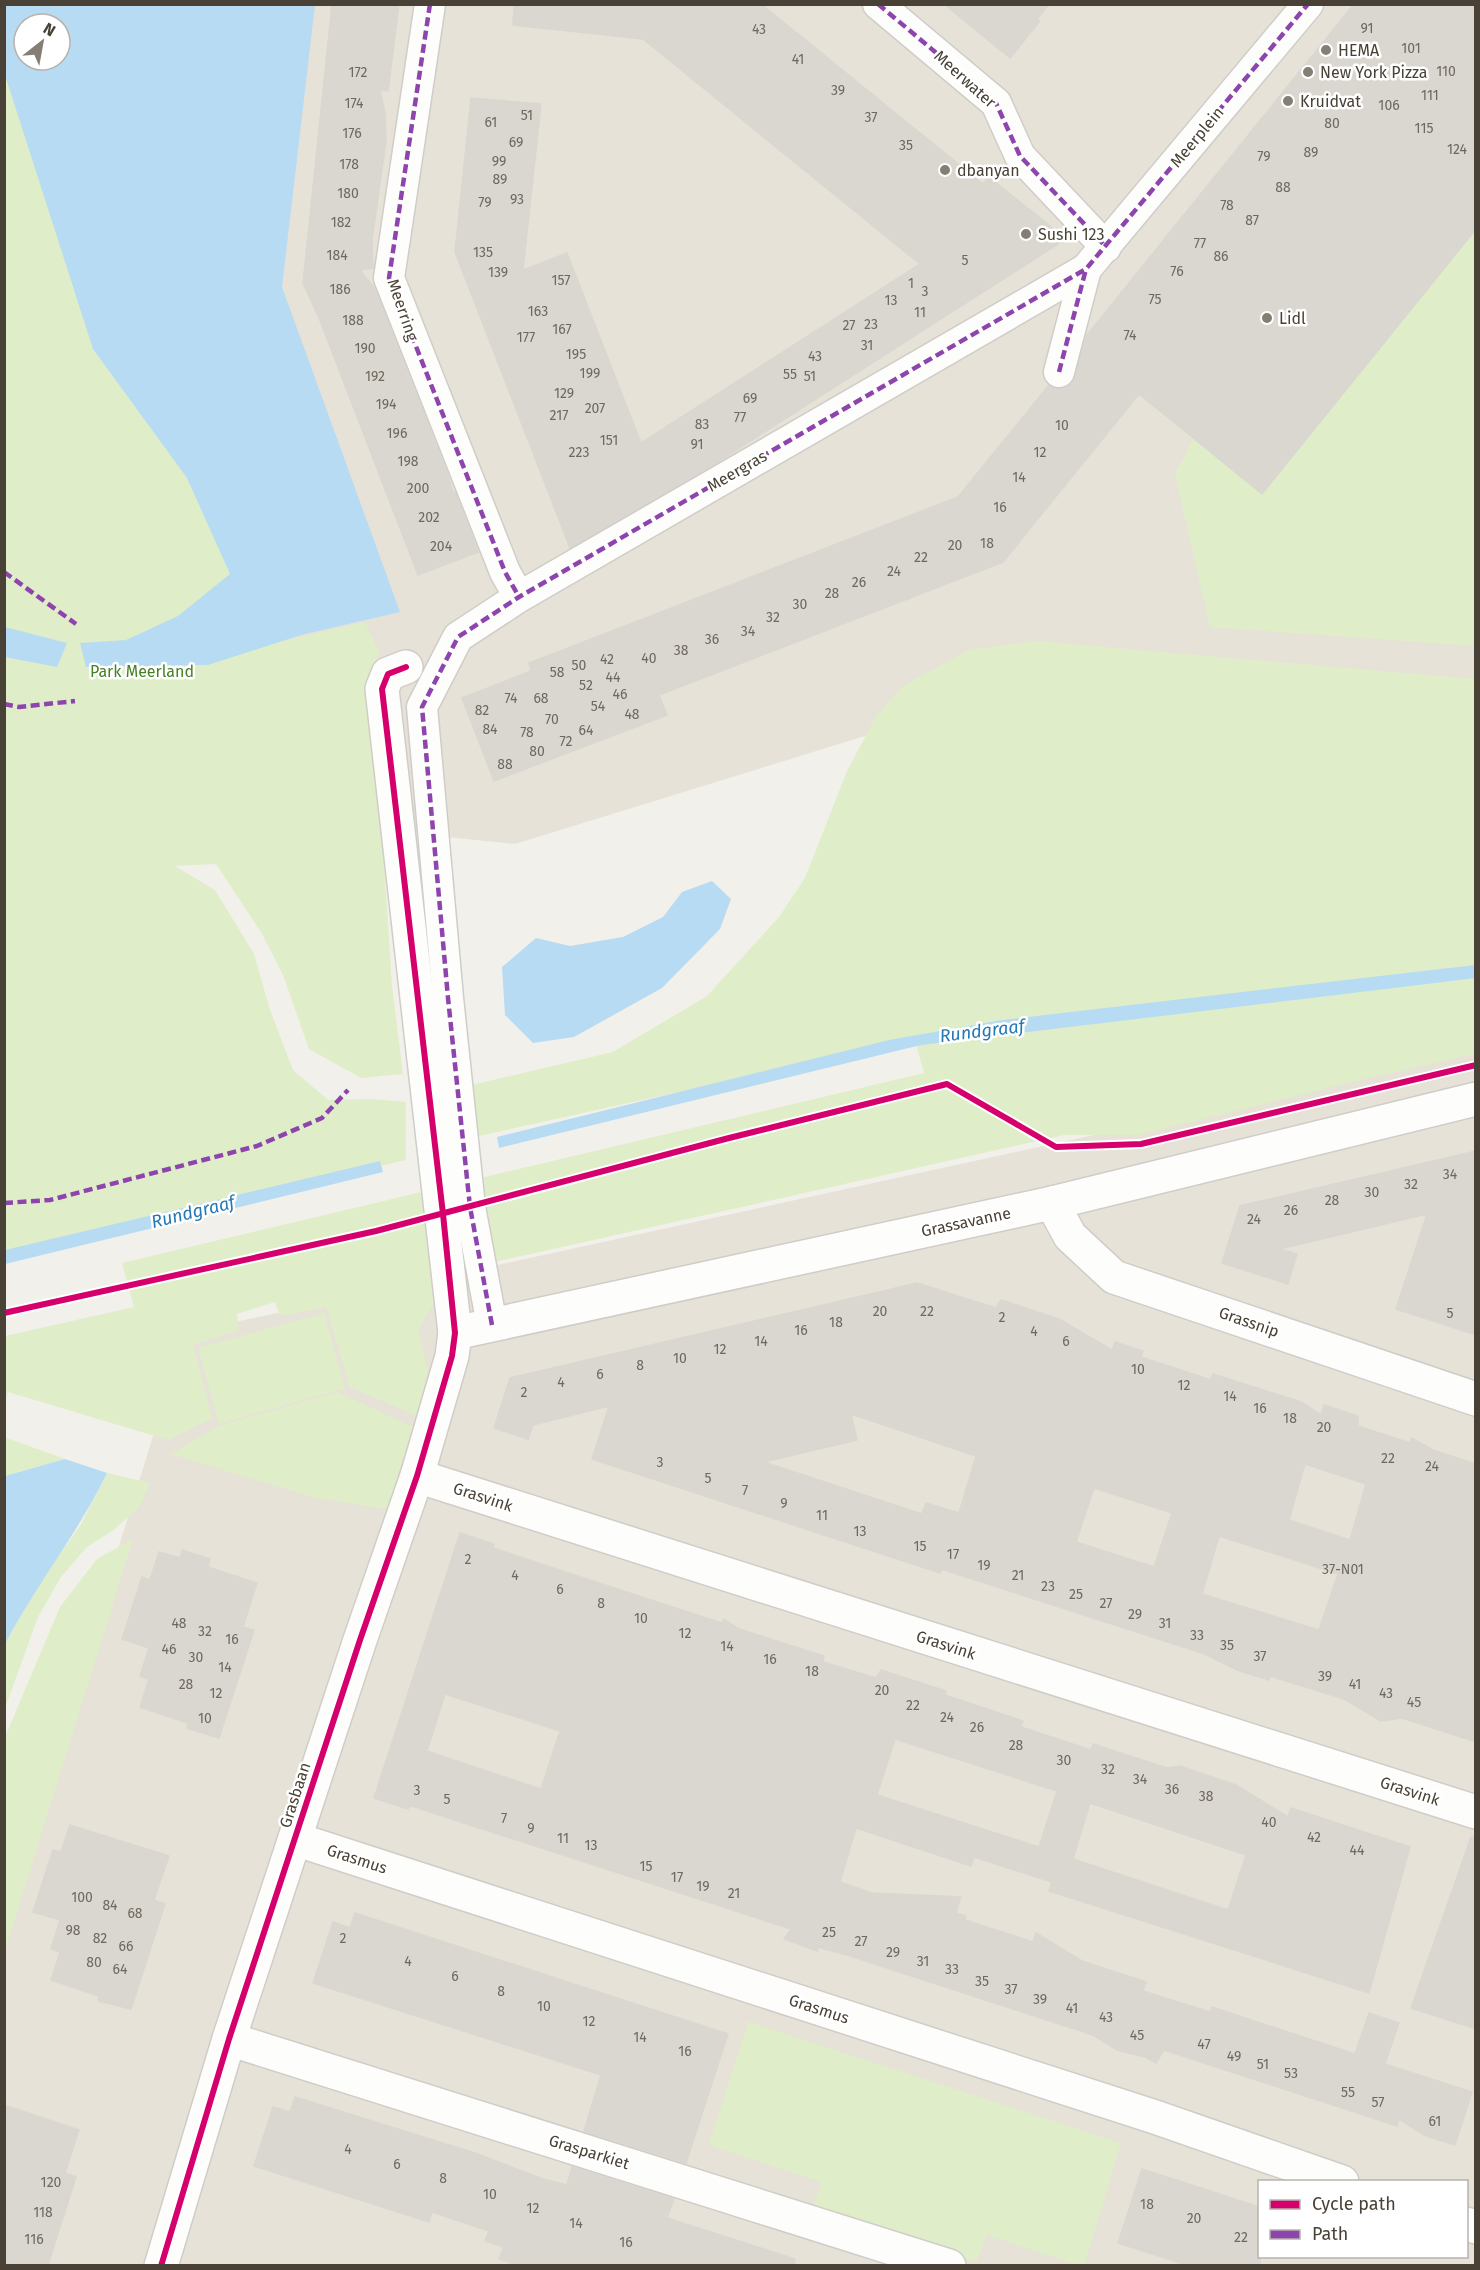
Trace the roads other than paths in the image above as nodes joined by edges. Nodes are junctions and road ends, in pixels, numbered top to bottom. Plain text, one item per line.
1 (430, 4) edge
2 (878, 4) edge
3 (1308, 4) edge
4 (1106, 247) junction
5 (1086, 269) junction
6 (1059, 372) dead end
7 (519, 597) junction
8 (406, 667) dead end
9 (1476, 1099) edge
10 (1052, 1203) junction
11 (492, 1325) junction
12 (455, 1333) junction
13 (1476, 1399) edge
14 (417, 1476) junction
15 (1476, 1812) edge
16 (295, 1839) junction
17 (229, 2039) junction
18 (1339, 2180) edge
19 (161, 2265) edge
20 (949, 2265) edge

1 - 7 street, Meerring
2 - 4 street, Meerwater
3 - 4 street, Meerplein
4 - 5 street, Meerplein
5 - 6 street
5 - 7 street, Meergras
7 - 11 street, Meergras
8 - 12 street, Grasbaan
9 - 10 street, Grassavanne
10 - 11 street, Grassavanne
10 - 13 street, Grassnip
11 - 12 street, Grassavanne
12 - 14 street, Grasbaan
14 - 15 street, Grasvink
14 - 16 street, Grasbaan
16 - 17 street, Grasbaan
16 - 18 street, Grasmus
17 - 19 street, Grasbaan
17 - 20 street, Grasparkiet

